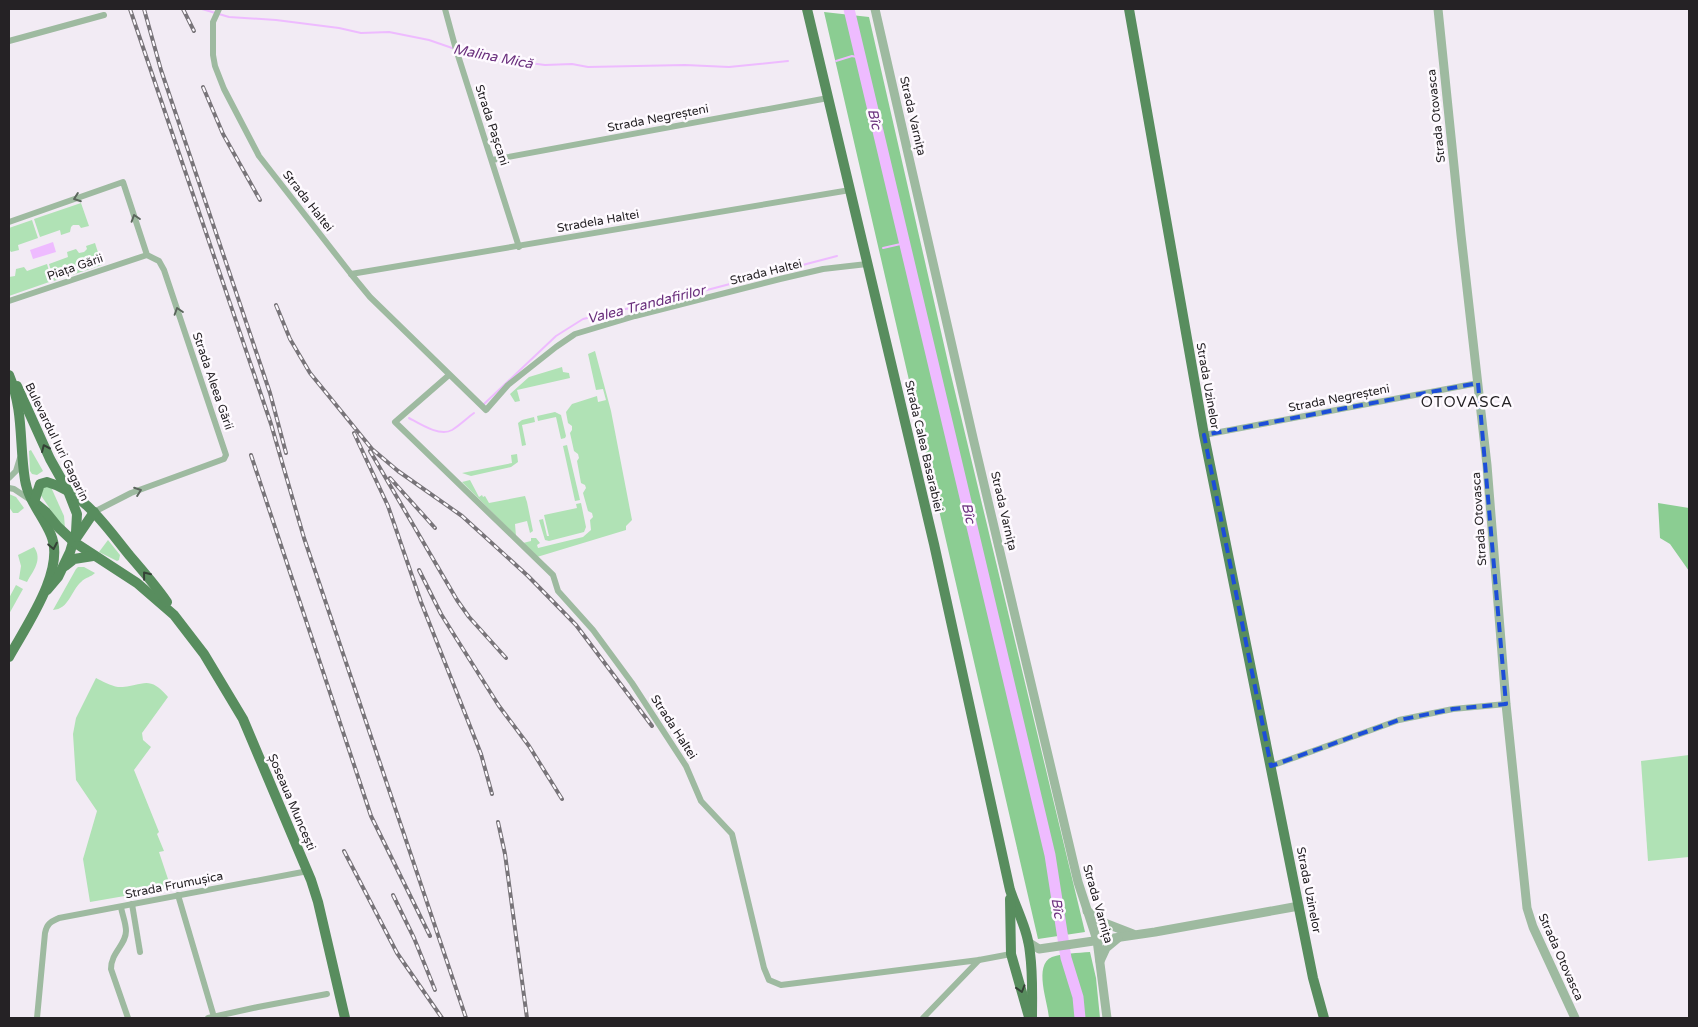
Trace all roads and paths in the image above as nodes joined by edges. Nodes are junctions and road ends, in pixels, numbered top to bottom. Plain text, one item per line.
1 (219, 9) edge
2 (445, 9) edge
3 (807, 9) edge
4 (875, 9) edge
5 (1129, 9) edge
6 (1438, 9) edge
7 (104, 15) dead end
8 (9, 41) edge
9 (828, 98) junction
10 (492, 160) junction
11 (850, 190) junction
12 (9, 222) edge
13 (519, 247) junction
14 (148, 254) junction
15 (867, 264) junction
16 (351, 274) junction
17 (9, 301) edge
18 (449, 375) junction
19 (9, 376) edge
20 (1478, 383) junction
21 (1204, 435) junction
22 (23, 450) junction
23 (9, 478) edge
24 (9, 488) edge
25 (68, 491) junction
26 (34, 502) junction
27 (94, 512) junction
28 (74, 542) junction
29 (126, 551) junction
30 (93, 556) junction
31 (64, 567) junction
32 (115, 568) junction
33 (43, 595) junction
34 (174, 615) junction
35 (9, 657) edge
36 (1506, 704) junction
37 (1271, 766) junction
38 (308, 871) junction
39 (1010, 890) junction
40 (178, 895) junction
41 (132, 904) junction
42 (1299, 906) junction
43 (121, 907) junction
44 (1087, 911) junction
45 (1136, 935) junction
46 (1119, 938) junction
47 (1092, 940) junction
48 (1028, 942) junction
49 (1042, 949) junction
50 (140, 952) dead end
51 (1011, 954) junction
52 (979, 960) junction
53 (1031, 960) junction
54 (1100, 961) junction
55 (327, 994) dead end
56 (36, 1018) edge
57 (128, 1018) edge
58 (211, 1018) edge
59 (345, 1018) edge
60 (923, 1018) edge
61 (1031, 1018) edge
62 (1107, 1018) edge
63 (1324, 1018) edge
64 (1575, 1018) edge

1 - 16 street, Strada Haltei
2 - 10 street, Strada Pașcani
3 - 9 main road, Strada Calea Basarabiei
4 - 44 street, Strada Varnița
5 - 21 main road, Strada Uzinelor
6 - 20 street, Strada Otovasca
7 - 8 street
9 - 10 street, Strada Negreșteni
9 - 11 main road, Strada Calea Basarabiei
10 - 13 street, Strada Pașcani
11 - 13 street, Stradela Haltei
11 - 15 main road, Strada Calea Basarabiei
14 -> 12 street, Strada Aleea Gării
13 - 16 street, Stradela Haltei
14 - 17 street, Piața Gării
27 -> 14 street, Strada Aleea Gării
15 - 18 street, Strada Haltei
15 - 39 main road, Strada Calea Basarabiei
16 - 18 street, Strada Haltei
18 - 52 street, Strada Haltei
19 - 22 main road, Bulevardul Iuri Gagarin
25 -> 19 main road, Bulevardul Iuri Gagarin
20 - 21 street, Strada Negreșteni
20 - 36 street, Strada Otovasca
21 - 37 main road, Strada Uzinelor
22 - 23 street
22 - 26 main road, Bulevardul Iuri Gagarin
24 - 26 street
25 - 26 main road
25 - 27 main road, Șoseaua Muncești
25 - 28 main road, Bulevardul Iuri Gagarin
26 - 28 main road, Bulevardul Iuri Gagarin
26 -> 33 main road
27 - 28 main road
27 - 29 main road, Șoseaua Muncești
28 - 30 main road, Șoseaua Muncești
28 - 31 main road
29 - 32 main road
34 -> 29 main road, Șoseaua Muncești
30 - 31 main road
30 - 32 main road, Șoseaua Muncești
31 - 33 main road
32 - 34 main road, Șoseaua Muncești
33 - 35 main road
34 - 38 main road, Șoseaua Muncești
36 - 37 street
36 - 64 street, Strada Otovasca
37 - 42 main road, Strada Uzinelor
38 - 40 street, Strada Frumușica
38 - 59 main road, Șoseaua Muncești
39 - 48 main road, Strada Calea Basarabiei
39 - 51 main road, Strada Calea Basarabiei
40 - 41 street, Strada Frumușica
40 - 58 street
41 - 43 street, Strada Frumușica
41 - 50 street
42 - 45 street
42 - 63 main road, Strada Uzinelor
43 - 56 street, Strada Frumușica
43 - 57 street
44 - 45 street
44 - 47 street, Strada Varnița
45 - 46 street
46 - 47 street
46 - 54 street
47 - 49 street
47 - 54 street, Strada Varnița
48 - 49 street
48 - 51 main road
48 - 53 main road, Strada Calea Basarabiei
49 - 53 street
51 - 52 street, Strada Haltei
51 - 53 main road
51 -> 61 main road, Strada Calea Basarabiei
52 - 60 street
53 - 61 main road, Strada Calea Basarabiei
54 - 62 street, Strada Varnița
55 - 58 street

